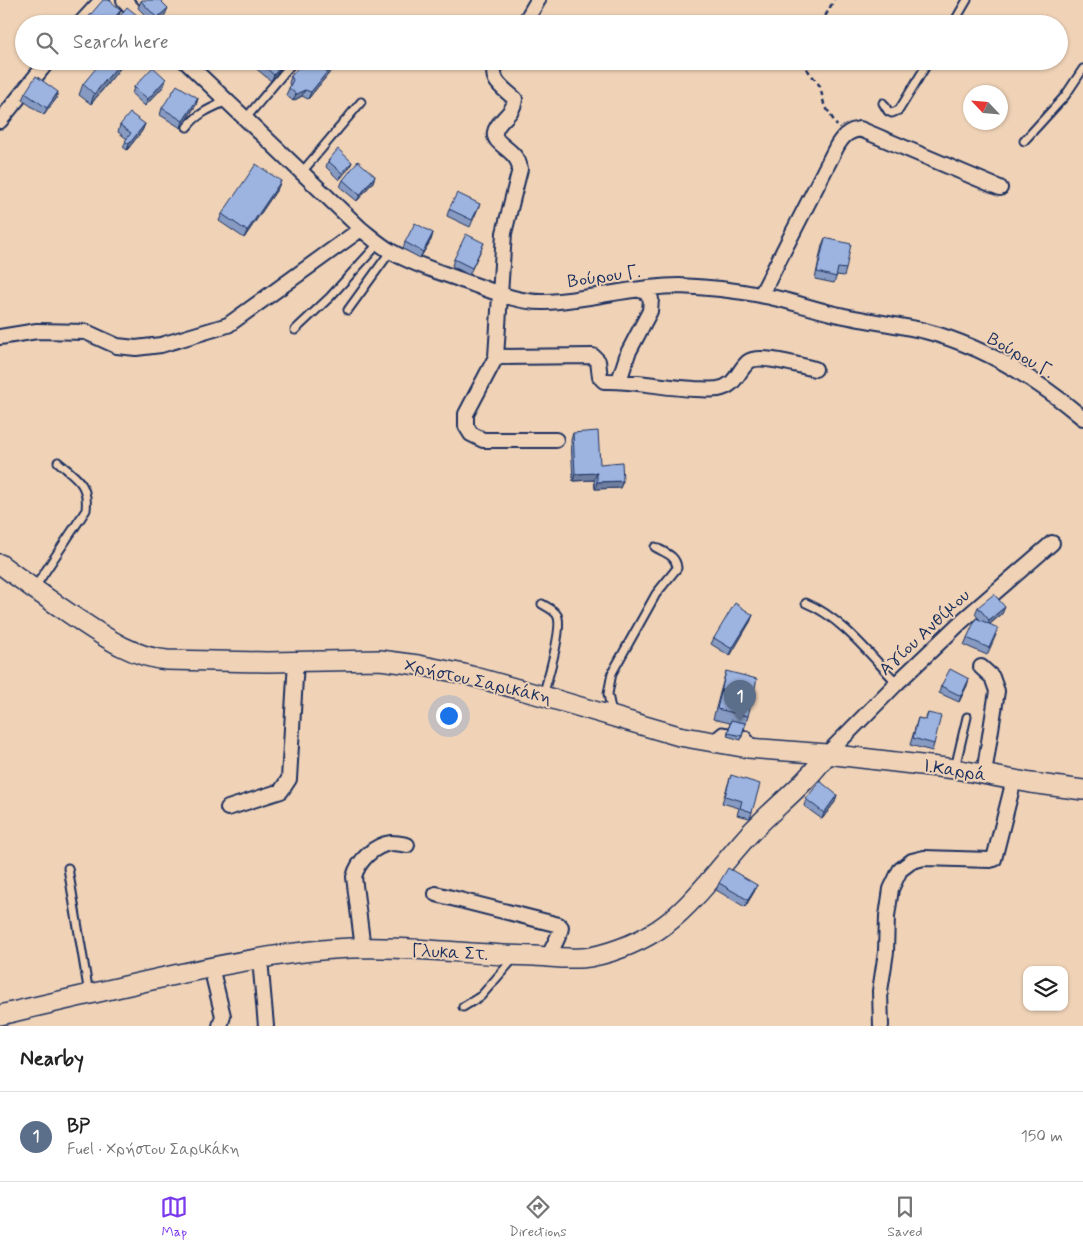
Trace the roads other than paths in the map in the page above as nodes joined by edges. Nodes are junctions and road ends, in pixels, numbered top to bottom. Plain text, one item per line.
1 (102, 0) edge
2 (124, 0) edge
3 (538, 0) edge
4 (967, 0) edge
5 (88, 15) edge
6 (138, 15) edge
7 (529, 15) edge
8 (958, 15) edge
9 (1083, 69) edge
10 (41, 70) edge
11 (195, 70) edge
12 (286, 70) edge
13 (494, 70) edge
14 (923, 70) edge
15 (228, 101) junction
16 (361, 102) dead end
17 (883, 103) dead end
18 (246, 118) junction
19 (0, 121) edge
20 (187, 127) dead end
21 (1024, 141) dead end
22 (302, 172) junction
23 (1000, 188) dead end
24 (361, 229) junction
25 (385, 247) junction
26 (640, 290) junction
27 (500, 293) junction
28 (761, 295) junction
29 (348, 310) dead end
30 (295, 330) dead end
31 (0, 337) edge
32 (496, 357) junction
33 (815, 368) dead end
34 (619, 381) junction
35 (1083, 418) edge
36 (556, 440) dead end
37 (58, 462) dead end
38 (1052, 543) dead end
39 (655, 547) dead end
40 (0, 564) edge
41 (34, 590) junction
42 (806, 603) dead end
43 (542, 604) dead end
44 (296, 661) junction
45 (981, 667) dead end
46 (897, 683) junction
47 (543, 696) junction
48 (613, 716) junction
49 (967, 717) dead end
50 (827, 754) junction
51 (955, 769) junction
52 (984, 774) junction
53 (1014, 780) junction
54 (1083, 790) edge
55 (228, 808) dead end
56 (407, 844) dead end
57 (68, 868) dead end
58 (436, 894) dead end
59 (363, 949) junction
60 (516, 956) junction
61 (549, 957) junction
62 (260, 959) junction
63 (211, 967) junction
64 (90, 994) junction
65 (463, 1007) dead end
66 (0, 1015) edge
67 (220, 1026) edge
68 (266, 1026) edge
69 (881, 1026) edge

1 - 5 street
2 - 6 street
3 - 7 street
4 - 8 lane
9 - 21 lane
10 - 19 street
11 - 15 street, Βούρου Γ.
12 - 18 lane
13 - 27 street
14 - 17 lane
15 - 18 street, Βούρου Γ.
15 - 20 lane
16 - 22 lane
18 - 22 street, Βούρου Γ.
22 - 24 street, Βούρου Γ.
23 - 28 street
24 - 25 street, Βούρου Γ.
24 - 31 street
25 - 27 street, Βούρου Γ.
25 - 29 lane
25 - 30 lane
26 - 27 street, Βούρου Γ.
26 - 28 street, Βούρου Γ.
26 - 34 street
27 - 32 street
28 - 35 street, Βούρου Γ.
32 - 34 street
32 - 36 street
33 - 34 street
37 - 41 lane
38 - 46 street, Αγίου Ανθίμου
39 - 48 lane
40 - 41 main road, Χρήστου Σαρικάκη
41 - 44 main road, Χρήστου Σαρικάκη
42 - 46 lane
43 - 47 lane
44 - 47 main road, Χρήστου Σαρικάκη
44 - 55 street
45 - 52 street
46 - 50 street, Αγίου Ανθίμου
47 - 48 main road, Χρήστου Σαρικάκη
48 - 50 main road, Χρήστου Σαρικάκη
49 - 51 lane
50 - 51 main road, Ι.Καρρά
50 - 61 main road, Γλυκα Στ.
51 - 52 main road, Ι.Καρρά
52 - 53 main road, Ι.Καρρά
53 - 54 main road, Ι.Καρρά
53 - 69 street
56 - 59 street
57 - 64 lane
58 - 61 street
59 - 60 main road, Γλυκα Στ.
59 - 62 main road, Γλυκα Στ.
60 - 61 main road, Γλυκα Στ.
60 - 65 lane
62 - 63 main road, Γλυκα Στ.
62 - 68 street
63 - 64 main road, Γλυκα Στ.
63 - 67 street
64 - 66 main road, Γλυκα Στ.

